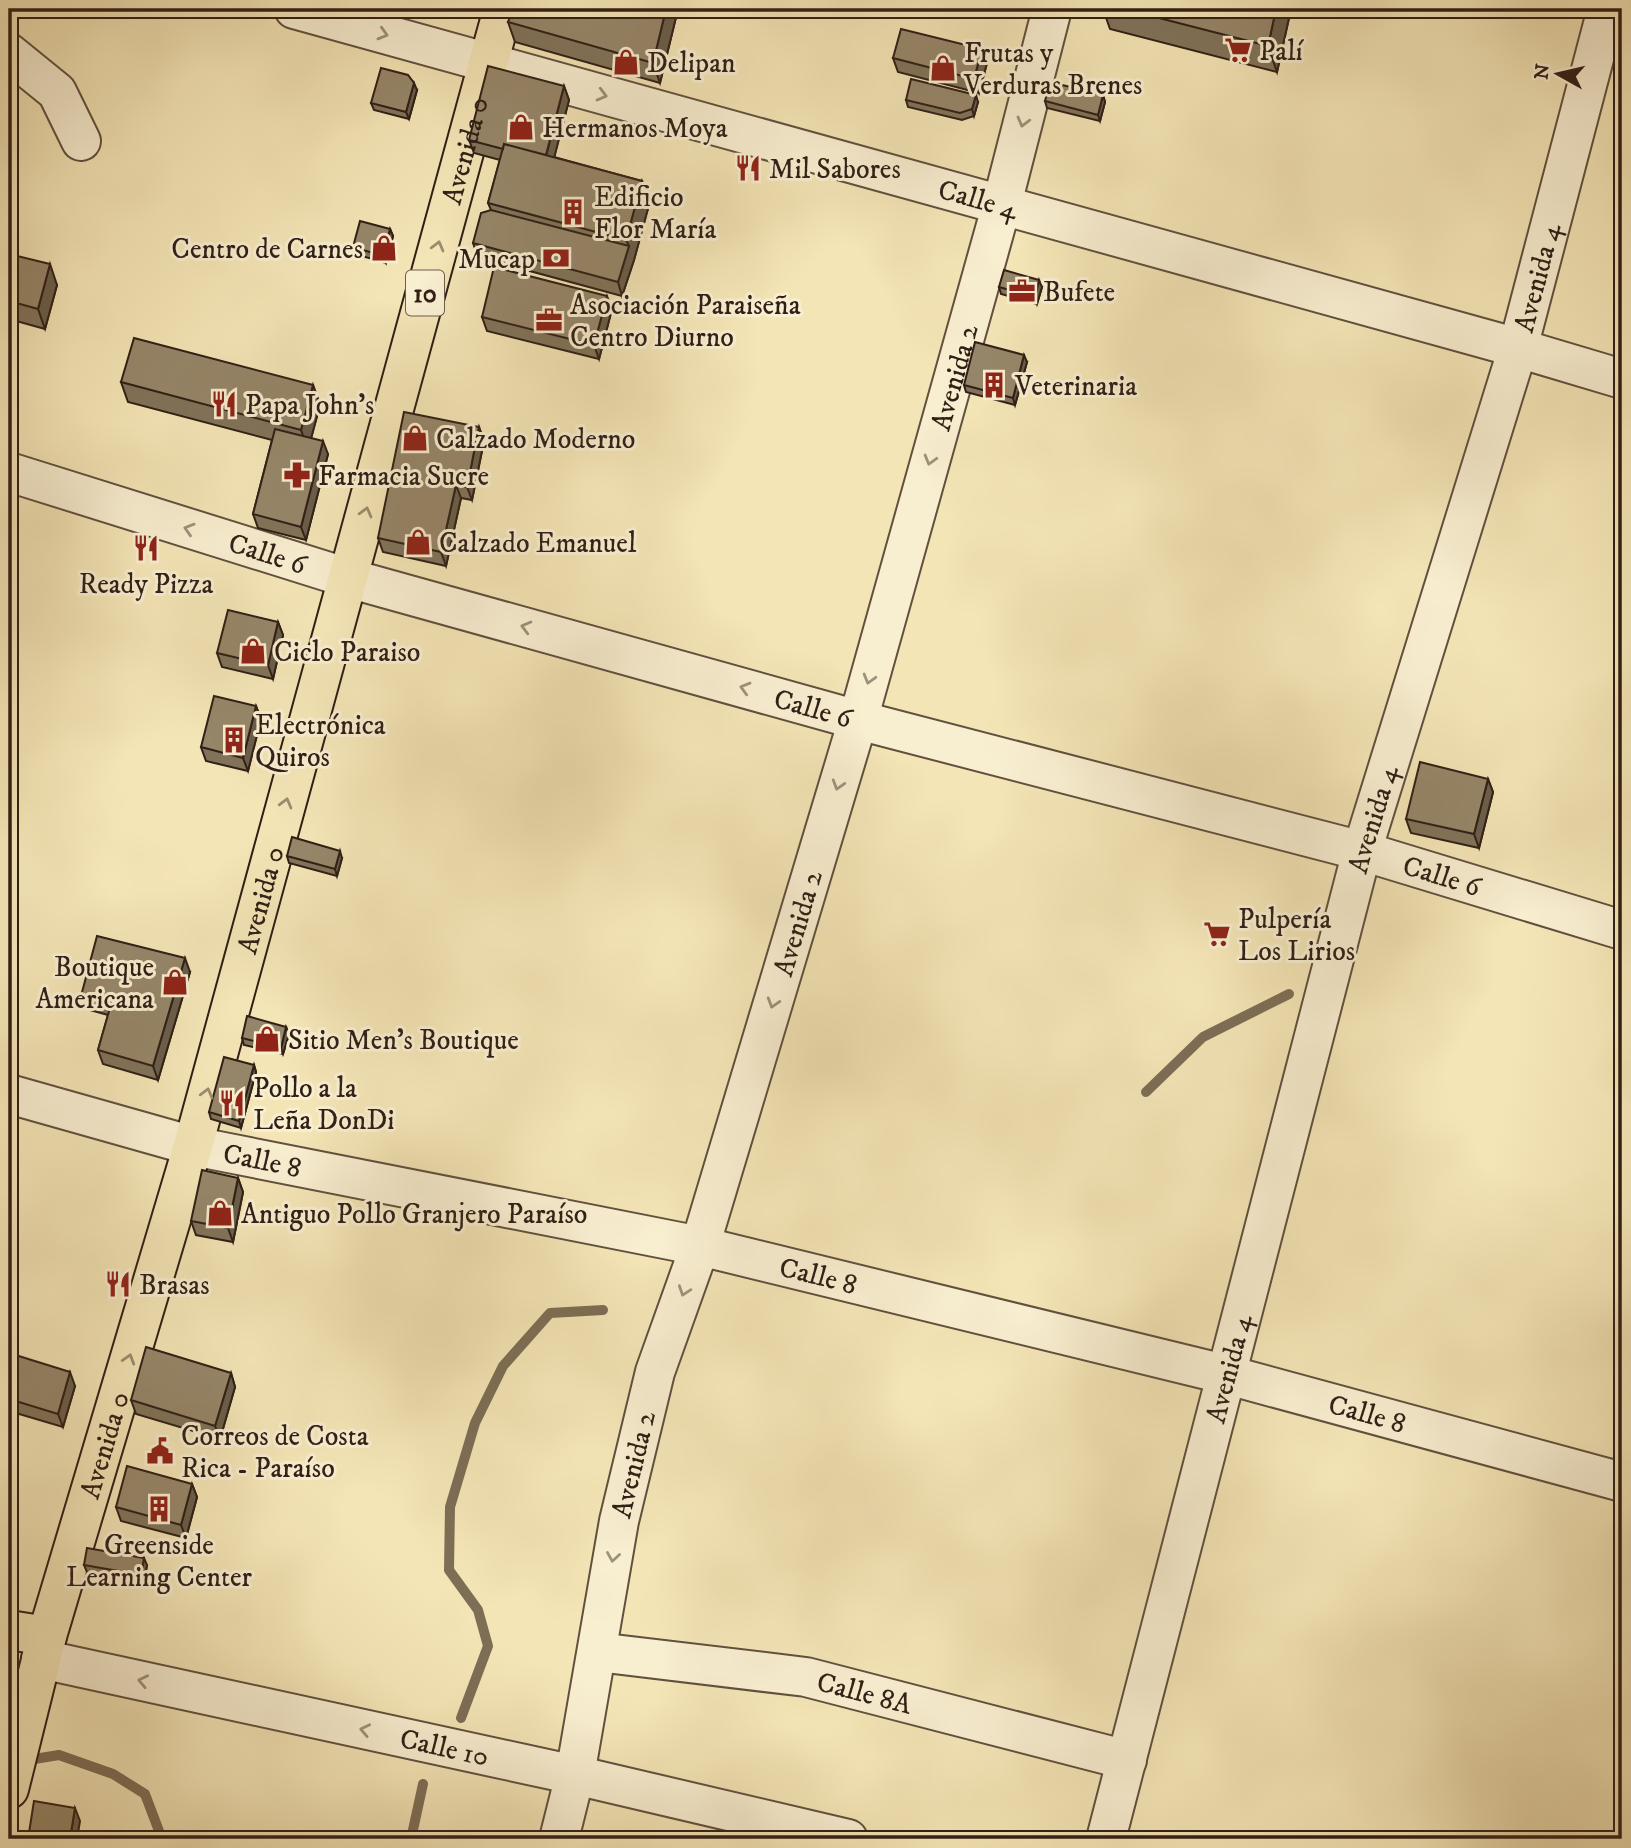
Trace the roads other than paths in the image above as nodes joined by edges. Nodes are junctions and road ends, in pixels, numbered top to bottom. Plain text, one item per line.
1 (294, 9) edge
2 (503, 9) edge
3 (1052, 9) edge
4 (1607, 9) edge
5 (9, 53) edge
6 (488, 63) junction
7 (82, 141) dead end
8 (1002, 204) junction
9 (1518, 348) junction
10 (1622, 379) edge
11 (9, 472) edge
12 (348, 578) junction
13 (858, 720) junction
14 (1362, 851) junction
15 (1622, 930) edge
16 (9, 1094) edge
17 (193, 1146) junction
18 (700, 1246) junction
19 (1228, 1375) junction
20 (1622, 1482) edge
21 (9, 1630) edge
22 (44, 1647) junction
23 (597, 1652) junction
24 (16, 1717) edge
25 (1127, 1760) junction
26 (575, 1776) junction
27 (9, 1789) edge
28 (559, 1839) edge
29 (848, 1839) edge
30 (1107, 1839) edge

1 -> 6 street, Calle 4
2 - 6 main road, Avenida 0 / 10
3 -> 8 street, Avenida 2
4 - 9 street, Avenida 4
5 - 7 street
6 -> 8 street, Calle 4
12 -> 6 main road, Avenida 0 / 10
8 - 9 street, Calle 4
8 -> 13 street, Avenida 2
9 - 10 street, Calle 4
9 - 14 street, Avenida 4
12 -> 11 street, Calle 6
13 -> 12 street, Calle 6
17 -> 12 main road, Avenida 0 / 10
13 - 14 street, Calle 6
13 -> 18 street, Avenida 2
14 - 15 street, Calle 6
14 - 19 street, Avenida 4
16 - 17 street, Calle 8
17 - 18 street, Calle 8
22 -> 17 main road, Avenida 0 / 10
18 - 19 street, Calle 8
18 -> 23 street, Avenida 2
19 - 20 street, Calle 8
19 - 25 street, Avenida 4
21 - 22 main road, Calle 10
22 - 24 main road, Avenida 0 / 10
26 -> 22 street, Calle 10
23 - 25 street, Calle 8A
23 - 26 street, Avenida 2
24 - 27 main road, Avenida 0 / 10
25 - 30 street, Avenida 4
26 - 28 street, Avenida 2
26 - 29 street, Calle 10

